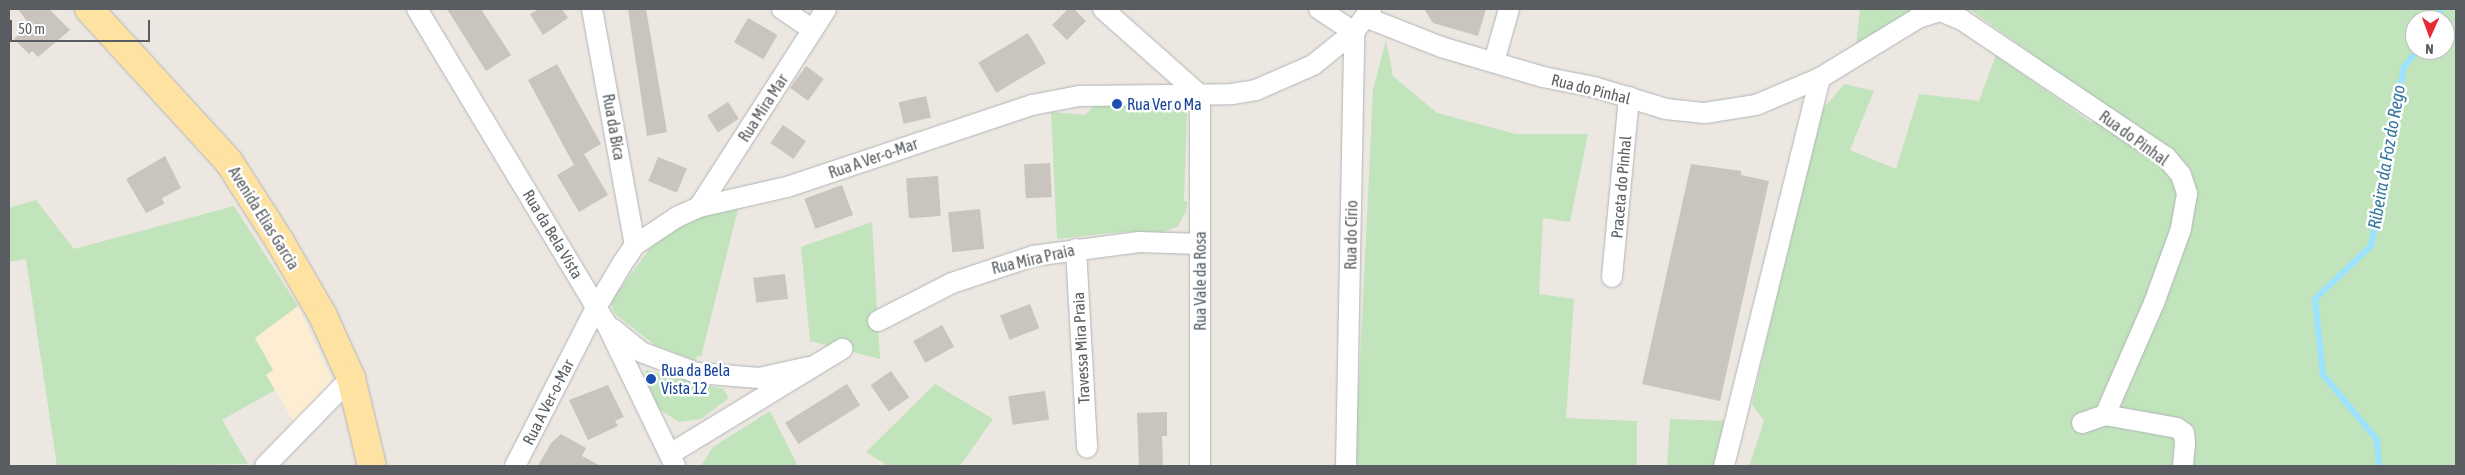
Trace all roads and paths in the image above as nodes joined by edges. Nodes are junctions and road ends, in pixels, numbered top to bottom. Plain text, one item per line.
1 (90, 9) edge
2 (417, 9) edge
3 (592, 9) edge
4 (782, 9) edge
5 (826, 9) edge
6 (1103, 9) edge
7 (1319, 9) edge
8 (1509, 9) edge
9 (1363, 20) edge
10 (813, 30) junction
11 (1494, 62) junction
12 (1820, 78) junction
13 (1200, 95) junction
14 (1629, 97) junction
15 (699, 207) junction
16 (1200, 244) junction
17 (635, 245) junction
18 (1076, 249) junction
19 (1612, 277) dead end
20 (602, 315) junction
21 (878, 321) dead end
22 (842, 349) dead end
23 (809, 367) junction
24 (351, 378) junction
25 (2105, 415) junction
26 (2082, 423) dead end
27 (1087, 448) dead end
28 (672, 460) edge
29 (265, 466) edge
30 (372, 466) edge
31 (515, 466) edge
32 (1200, 466) edge
33 (1346, 466) edge
34 (1724, 466) edge
35 (2183, 466) edge

1 - 24 main road, Avenida Elias Garcia
2 - 20 street, Rua da Bela Vista
3 - 17 street, Rua da Bica
4 - 10 street
5 - 10 street, Rua Mira Mar
6 - 13 street
7 - 9 street, Rua do Pinhal
8 - 11 street
9 - 11 street, Rua do Pinhal
9 - 13 street, Rua A Ver-o-Mar
9 - 33 street, Rua do Círio
10 - 15 street, Rua Mira Mar
11 - 14 street, Rua do Pinhal
12 - 14 street, Rua do Pinhal
12 - 25 street, Rua do Pinhal
12 - 34 street
13 - 15 street, Rua A Ver-o-Mar
13 - 16 street, Rua Vale da Rosa
14 - 19 street, Praceta do Pinhal
15 - 17 street, Rua A Ver-o-Mar
16 - 18 street, Rua Mira Praia
16 - 32 street, Rua Vale da Rosa
17 - 20 street, Rua A Ver-o-Mar
18 - 21 street, Rua Mira Praia
18 - 27 street, Travessa Mira Praia
20 - 23 street
20 - 28 street, Rua da Bela Vista
20 - 31 street, Rua A Ver-o-Mar
22 - 23 street
23 - 28 street
24 - 29 street
24 - 30 main road, Avenida Elias Garcia
25 - 26 street
25 - 35 street

